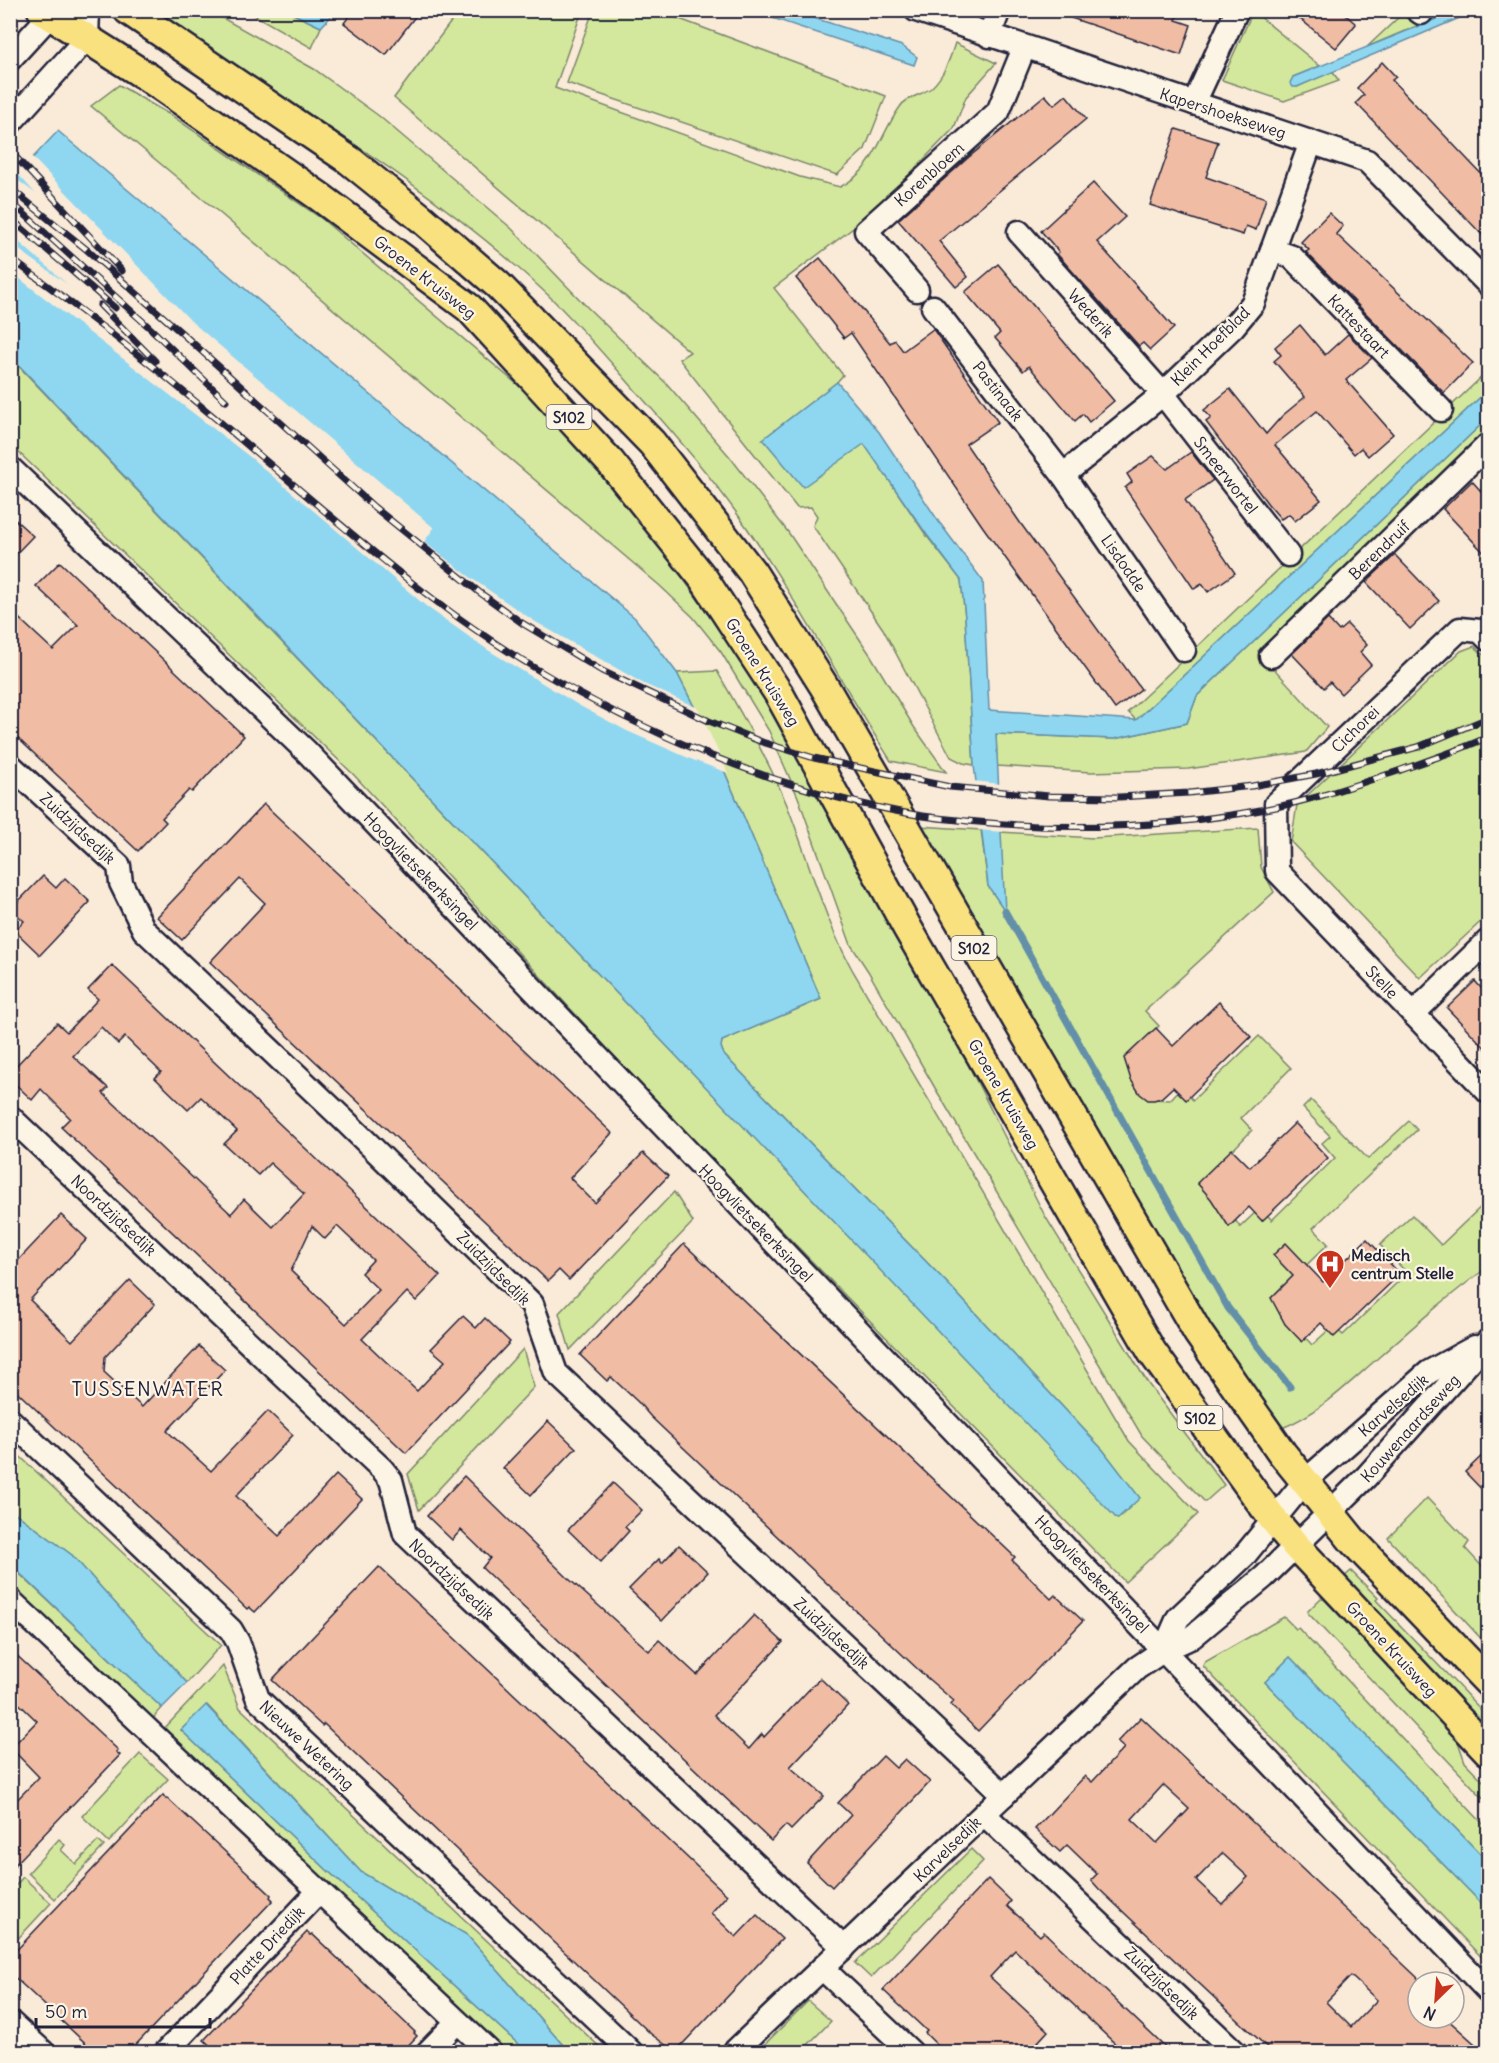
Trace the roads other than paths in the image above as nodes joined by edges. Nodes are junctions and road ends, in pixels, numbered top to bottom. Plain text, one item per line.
1 (128, 10) edge
2 (916, 10) edge
3 (999, 10) edge
4 (1237, 10) edge
5 (49, 12) edge
6 (87, 24) edge
7 (989, 36) junction
8 (1024, 48) junction
9 (10, 58) edge
10 (1194, 103) junction
11 (10, 123) edge
12 (1311, 142) junction
13 (1019, 232) dead end
14 (1272, 250) junction
15 (1488, 284) edge
16 (917, 290) dead end
17 (933, 307) dead end
18 (1163, 394) junction
19 (1441, 410) dead end
20 (1488, 445) edge
21 (10, 468) edge
22 (1063, 475) junction
23 (1288, 555) dead end
24 (1488, 639) edge
25 (1184, 650) dead end
26 (1271, 656) dead end
27 (10, 765) edge
28 (1276, 871) joint
29 (1488, 940) edge
30 (1413, 1014) junction
31 (1488, 1092) edge
32 (10, 1117) edge
33 (1488, 1341) edge
34 (10, 1420) edge
35 (1305, 1481) junction
36 (1331, 1513) junction
37 (1273, 1519) junction
38 (1296, 1546) junction
39 (12, 1605) edge
40 (1164, 1650) junction
41 (1488, 1682) edge
42 (1488, 1751) edge
43 (1004, 1795) junction
44 (984, 1814) junction
45 (319, 1891) junction
46 (844, 1948) junction
47 (822, 1968) junction
48 (1488, 1990) edge
49 (10, 2022) edge
50 (457, 2022) junction
51 (43, 2052) edge
52 (166, 2052) edge
53 (428, 2052) edge
54 (490, 2052) edge
55 (631, 2052) edge
56 (734, 2052) edge
57 (911, 2052) edge
58 (1235, 2052) edge

1 - 35 main road, S102
2 - 7 street, Kapershoekseweg
3 - 7 street
4 - 10 street
5 - 6 main road, Groene Kruisweg / S102
5 - 9 street
6 - 11 street
6 - 37 main road, Groene Kruisweg / S102
7 - 8 street, Kapershoekseweg
8 - 10 street, Kapershoekseweg
8 - 16 street, Korenbloem
10 - 12 street, Kapershoekseweg
12 - 14 street, Klein Hoefblad
12 - 15 street, Kapershoekseweg
13 - 18 street, Wederik
14 - 18 street, Klein Hoefblad
14 - 19 street, Kattestaart
17 - 22 street, Pastinaak
18 - 22 street, Klein Hoefblad
18 - 23 street, Smeerwortel
20 - 26 street, Berendruif
21 - 40 street, Hoogvlietsekerksingel
22 - 25 street, Lisdodde
24 - 28 street, Cichorei
27 - 43 street, Zuidzijdsedijk
28 - 30 street, Stelle
29 - 30 street
30 - 31 street, Stelle
32 - 46 street, Noordzijdsedijk
33 - 35 street, Karvelsedijk
33 - 36 street, Kouwenaardseweg
34 - 55 street, Nieuwe Wetering
35 - 36 main road, S102
35 - 37 street
36 - 38 street
36 - 41 main road, S102
37 - 38 main road, Groene Kruisweg / S102
37 - 40 street
38 - 40 street, Karvelsedijk
38 - 42 main road, Groene Kruisweg / S102
39 - 45 street
40 - 43 street, Karvelsedijk
40 - 48 street, Hoogvlietsekerksingel
43 - 44 street, Karvelsedijk
44 - 46 street, Karvelsedijk
44 - 58 street, Zuidzijdsedijk
45 - 50 street
45 - 52 street, Platte Driedijk
46 - 47 street, Karvelsedijk
47 - 56 street, Karvelsedijk
47 - 57 street
49 - 51 street
50 - 53 street
50 - 54 street

